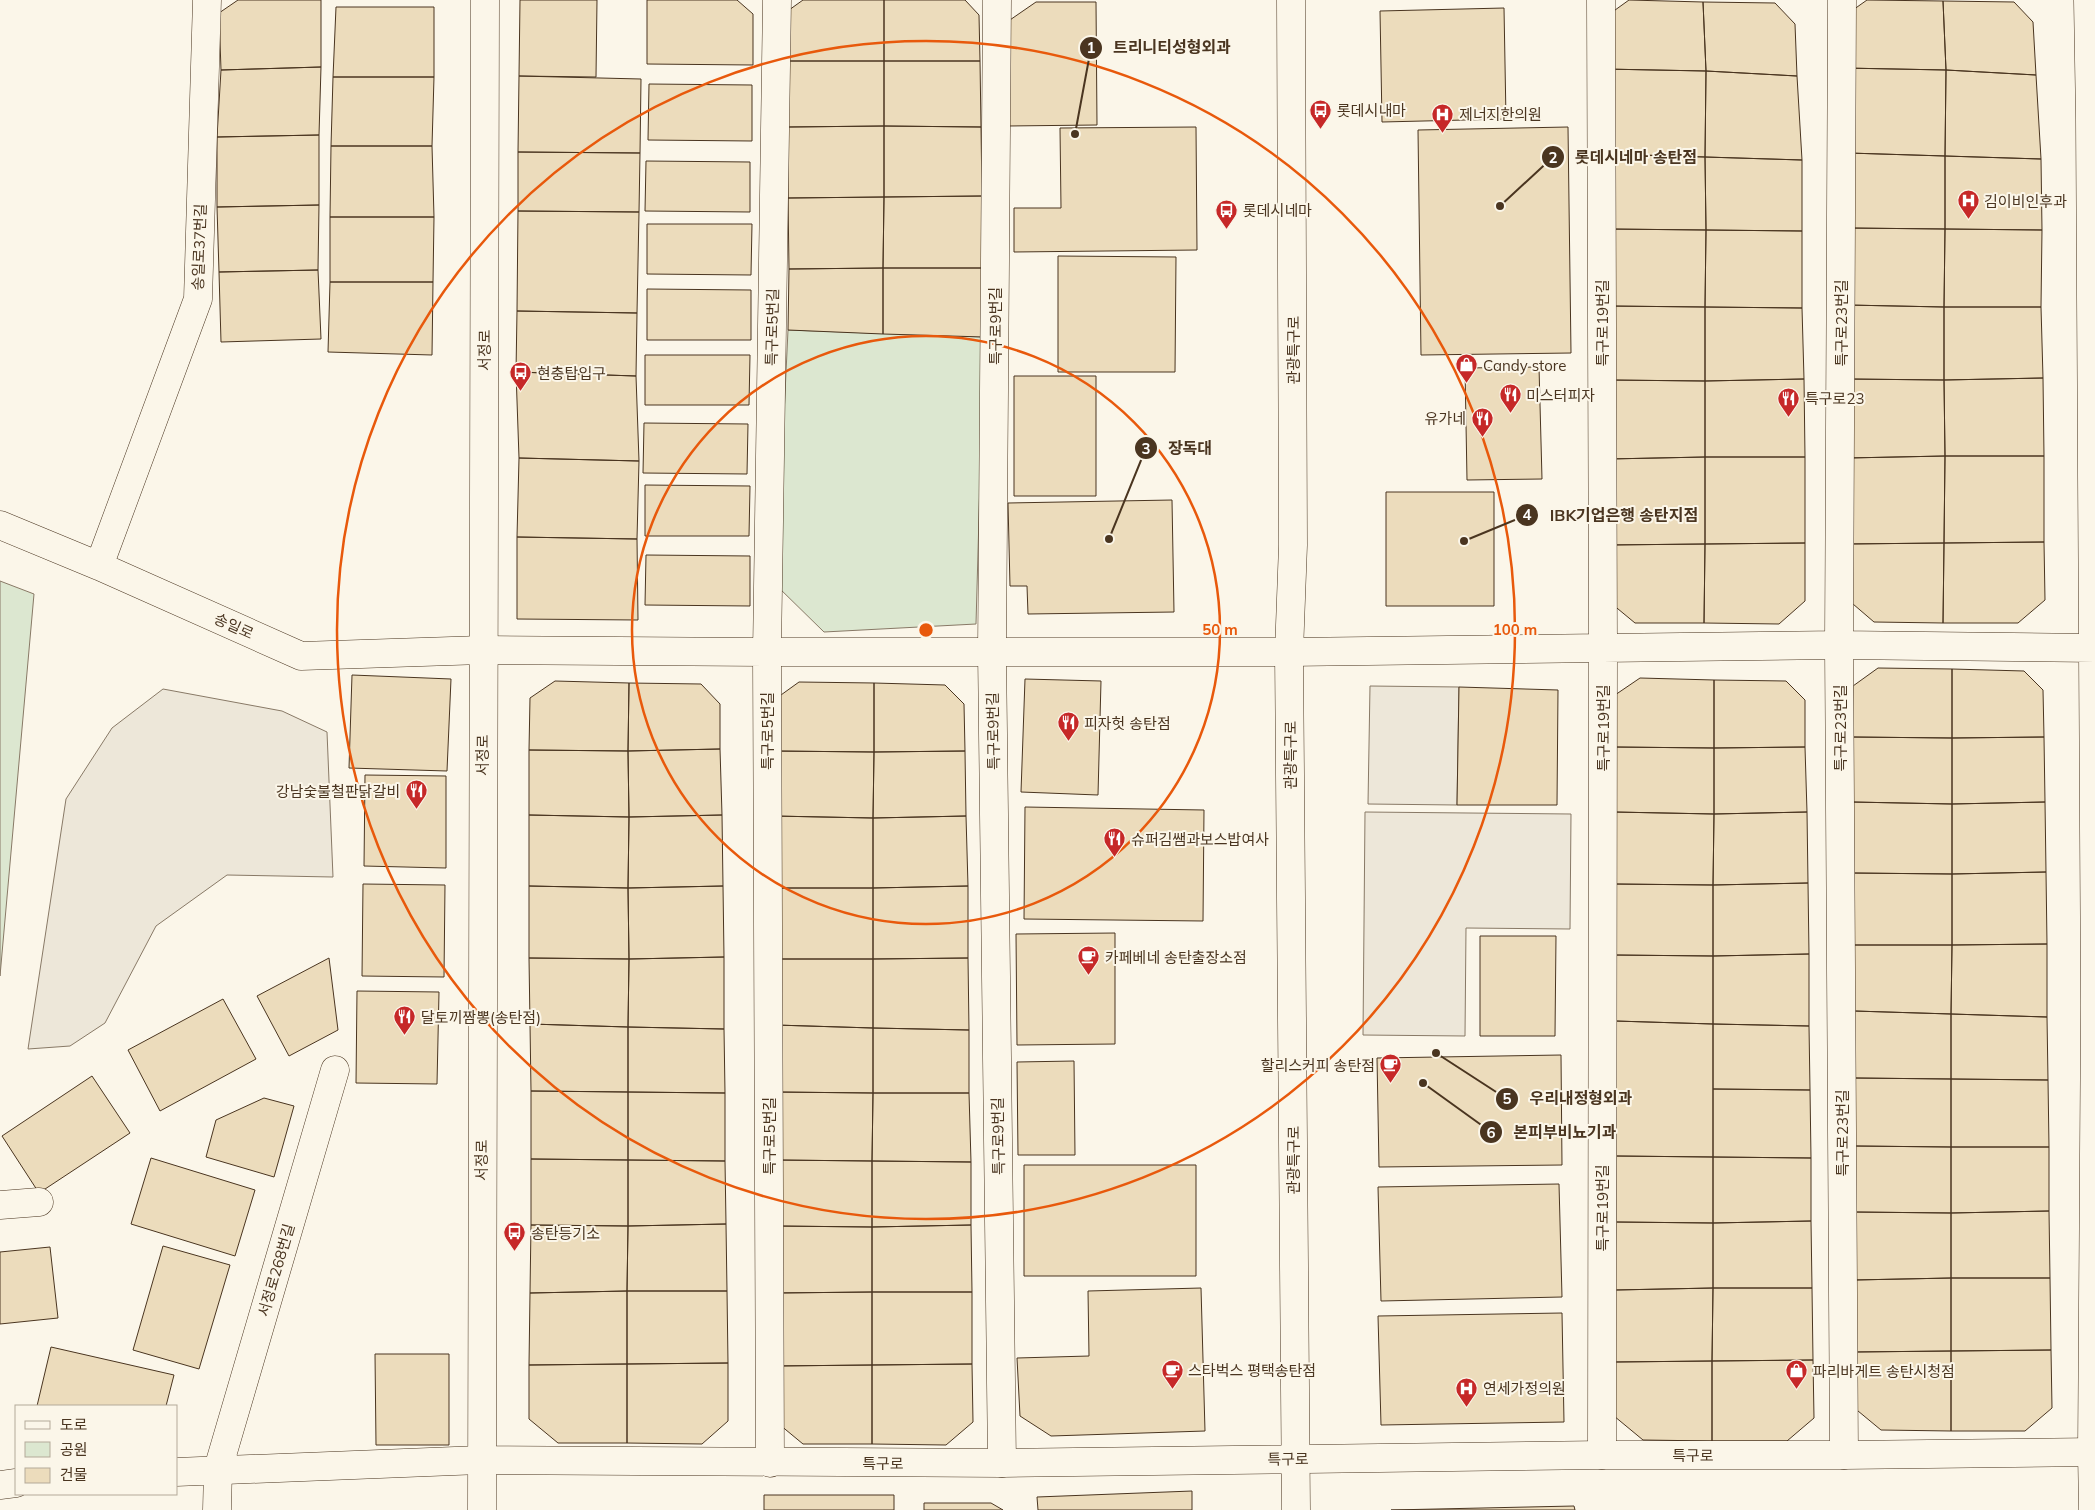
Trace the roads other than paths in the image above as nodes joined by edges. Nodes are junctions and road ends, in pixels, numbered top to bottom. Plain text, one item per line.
1 (207, 0) edge
2 (485, 0) edge
3 (777, 0) edge
4 (997, 0) edge
5 (1291, 0) edge
6 (1601, 0) edge
7 (1842, 0) edge
8 (2088, 0) edge
9 (0, 525) edge
10 (99, 566) junction
11 (1839, 645) junction
12 (1603, 648) junction
13 (2094, 648) edge
14 (482, 650) junction
15 (767, 652) junction
16 (992, 652) junction
17 (1289, 652) junction
18 (335, 1070) dead end
19 (39, 1202) dead end
20 (0, 1206) edge
21 (2093, 1452) edge
22 (1602, 1455) junction
23 (1844, 1456) junction
24 (1297, 1459) junction
25 (480, 1460) junction
26 (770, 1463) junction
27 (1002, 1463) junction
28 (218, 1469) junction
29 (178, 1472) edge
30 (15, 1483) edge
31 (0, 1485) edge
32 (216, 1510) edge
33 (482, 1510) edge
34 (1296, 1510) edge
35 (2093, 1510) edge

1 - 10 street, 송일로37번길
2 - 14 street, 서정로
3 - 15 street, 특구로5번길
4 - 16 street, 특구로9번길
5 - 17 street, 관광특구로
6 - 12 street, 특구로19번길
7 - 11 street, 특구로23번길
8 - 13 street
9 - 10 street, 송일로
10 - 14 street, 송일로
11 - 12 street, 송일로
11 - 13 street, 송일로
11 - 23 street, 특구로23번길
12 - 17 street, 송일로
12 - 22 street, 특구로19번길
13 - 21 street
14 - 15 street, 송일로
14 - 25 street, 서정로
15 - 16 street, 송일로
15 - 26 street, 특구로5번길
16 - 17 street, 송일로
16 - 27 street, 특구로9번길
17 - 24 street, 관광특구로
18 - 28 street, 서정로268번길
19 - 20 street
21 - 23 street, 특구로
21 - 35 street
22 - 23 street, 특구로
22 - 24 street, 특구로
24 - 27 street, 특구로
24 - 34 street, 관광특구로
25 - 26 street, 특구로
25 - 28 street
25 - 33 street, 서정로
26 - 27 street, 특구로
28 - 29 street
28 - 32 street, 서정로268번길
30 - 31 street

